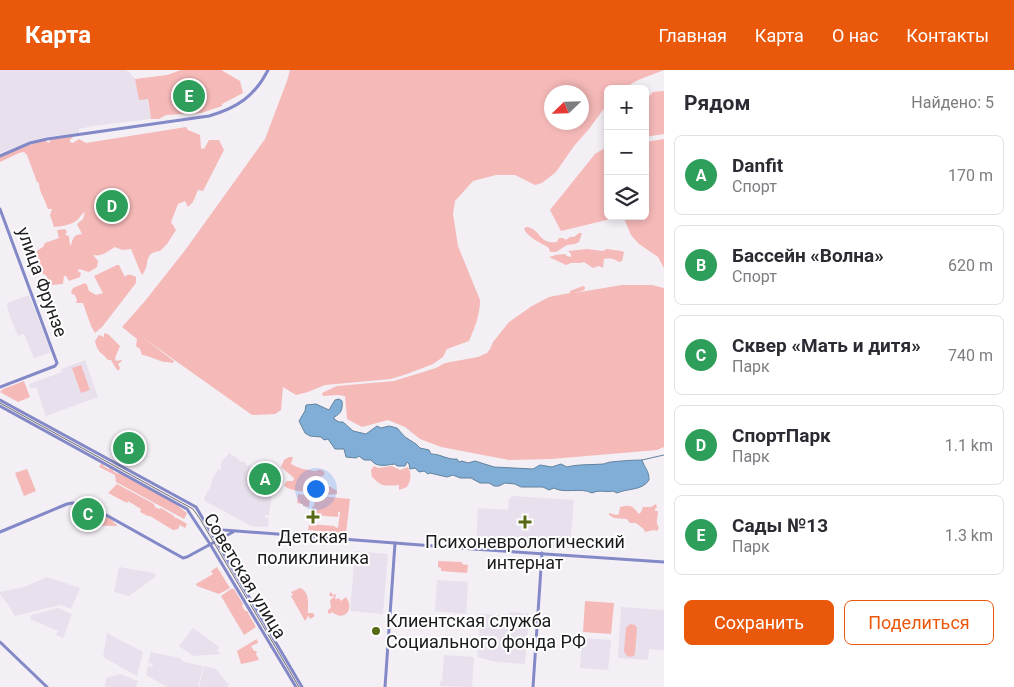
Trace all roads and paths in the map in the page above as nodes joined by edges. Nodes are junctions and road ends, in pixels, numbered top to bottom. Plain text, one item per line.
1 (268, 70) edge
2 (0, 156) edge
3 (0, 209) edge
4 (0, 387) edge
5 (0, 400) edge
6 (0, 406) edge
7 (205, 521) junction
8 (236, 531) junction
9 (0, 532) edge
10 (216, 541) junction
11 (395, 543) junction
12 (210, 544) junction
13 (542, 554) junction
14 (664, 562) edge
15 (0, 642) edge
16 (46, 687) edge
17 (296, 687) edge
18 (302, 687) edge
19 (385, 687) edge
20 (533, 687) edge

1 - 2 street
3 - 4 street, улица Фрунзе
5 - 7 street, Советская улица
6 - 12 street, Советская улица
7 - 8 street
7 - 10 street, Советская улица
8 - 10 street
8 - 11 street
9 - 12 street
10 - 12 street
10 - 18 street, Советская улица
11 - 13 street
11 - 19 street
12 - 17 street, Советская улица
13 - 14 street
13 - 20 street
15 - 16 street

